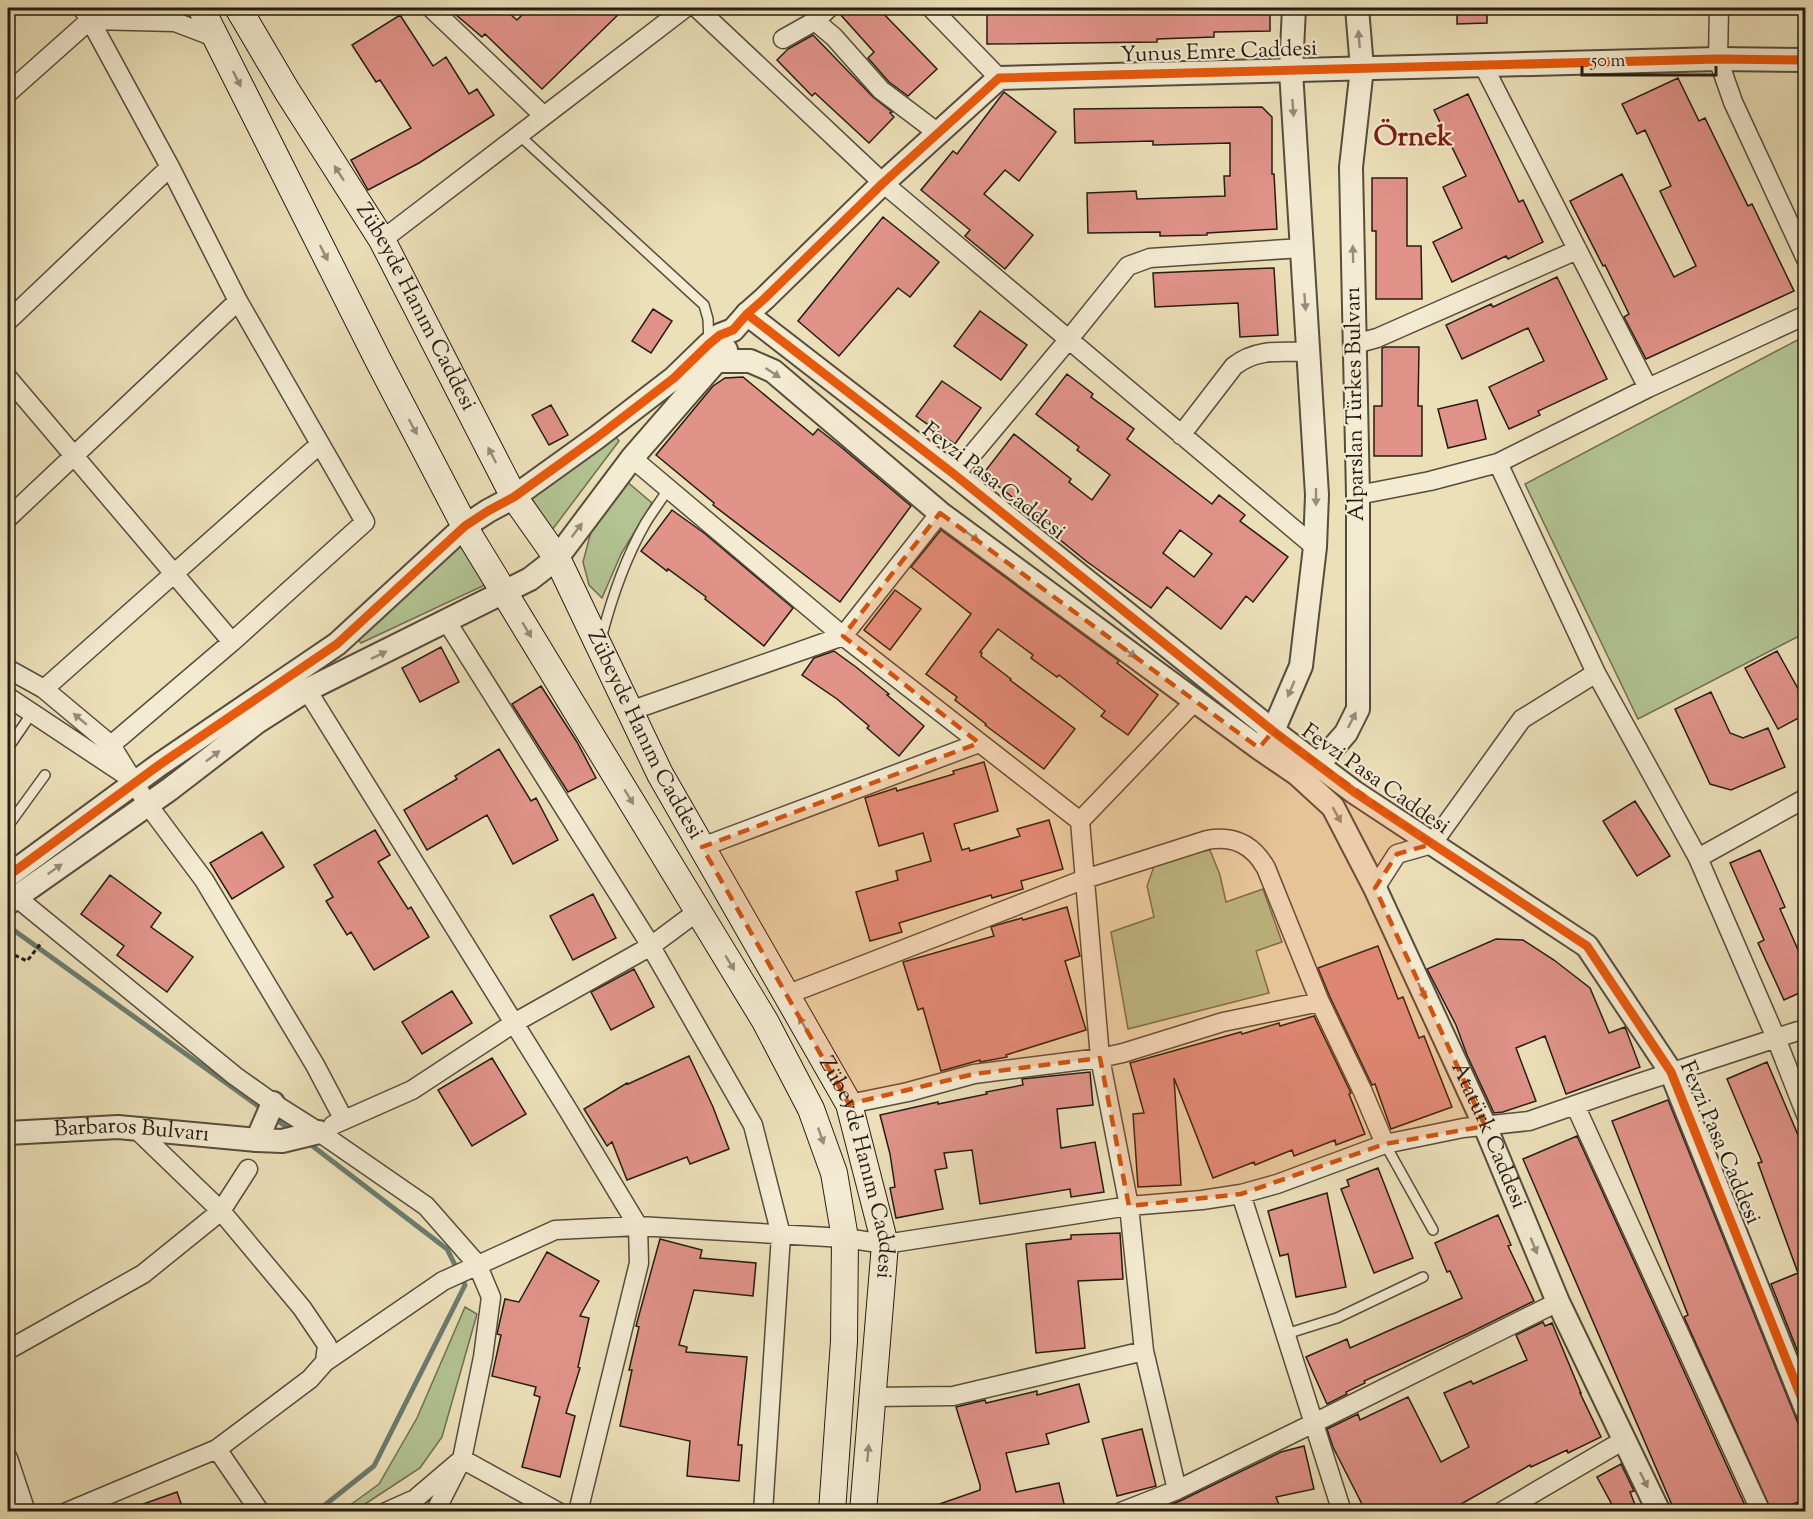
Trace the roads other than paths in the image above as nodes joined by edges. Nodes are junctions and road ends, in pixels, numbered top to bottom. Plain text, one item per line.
1 (201, 8) edge
2 (238, 8) edge
3 (431, 8) edge
4 (685, 8) edge
5 (697, 8) edge
6 (829, 8) edge
7 (931, 8) edge
8 (1294, 8) edge
9 (1357, 8) edge
10 (1719, 8) edge
11 (90, 12) edge
12 (814, 21) junction
13 (217, 38) junction
14 (783, 39) dead end
15 (1718, 59) junction
16 (1806, 60) edge
17 (1483, 65) junction
18 (1362, 68) junction
19 (1291, 71) junction
20 (999, 78) junction
21 (8, 93) edge
22 (544, 116) junction
23 (938, 133) junction
24 (520, 136) junction
25 (170, 167) junction
26 (883, 183) junction
27 (382, 240) junction
28 (1302, 248) junction
29 (1577, 250) junction
30 (1806, 259) edge
31 (238, 302) junction
32 (1806, 315) edge
33 (8, 321) edge
34 (740, 322) junction
35 (1069, 339) junction
36 (1355, 344) junction
37 (713, 352) junction
38 (1308, 352) junction
39 (8, 378) edge
40 (1648, 388) junction
41 (1181, 435) junction
42 (320, 444) junction
43 (74, 457) junction
44 (632, 458) junction
45 (1498, 463) junction
46 (955, 475) junction
47 (668, 489) junction
48 (1358, 495) junction
49 (514, 497) junction
50 (940, 513) junction
51 (8, 518) edge
52 (465, 526) junction
53 (1315, 548) junction
54 (556, 558) junction
55 (174, 574) junction
56 (505, 593) junction
57 (447, 622) junction
58 (843, 636) junction
59 (232, 642) junction
60 (599, 647) junction
61 (8, 669) edge
62 (1596, 673) junction
63 (44, 689) junction
64 (307, 690) junction
65 (8, 697) edge
66 (1195, 701) junction
67 (630, 711) junction
68 (32, 713) junction
69 (1266, 740) junction
70 (979, 742) junction
71 (111, 745) junction
72 (8, 748) edge
73 (1318, 765) junction
74 (1297, 774) junction
75 (45, 775) dead end
76 (133, 781) junction
77 (1806, 798) edge
78 (148, 805) junction
79 (1080, 821) junction
80 (8, 826) edge
81 (1432, 844) junction
82 (702, 847) junction
83 (1698, 858) junction
84 (8, 876) edge
85 (1085, 879) junction
86 (1375, 888) junction
87 (12, 900) edge
88 (698, 911) junction
89 (651, 946) junction
90 (786, 995) junction
91 (1320, 1002) junction
92 (514, 1023) junction
93 (1803, 1028) edge
94 (1776, 1038) junction
95 (1100, 1058) junction
96 (1671, 1072) junction
97 (849, 1104) junction
98 (1575, 1105) junction
99 (1806, 1115) edge
100 (266, 1120) junction
101 (344, 1120) junction
102 (1485, 1126) junction
103 (135, 1128) junction
104 (8, 1133) edge
105 (315, 1133) junction
106 (1385, 1144) junction
107 (248, 1169) dead end
108 (1241, 1194) junction
109 (1129, 1206) junction
110 (221, 1211) junction
111 (638, 1226) junction
112 (1433, 1230) dead end
113 (781, 1235) junction
114 (845, 1238) junction
115 (885, 1244) junction
116 (477, 1264) junction
117 (1424, 1277) dead end
118 (1558, 1302) junction
119 (1286, 1334) junction
120 (8, 1350) edge
121 (1144, 1351) junction
122 (325, 1362) junction
123 (873, 1397) junction
124 (1806, 1409) edge
125 (1314, 1424) junction
126 (1624, 1440) junction
127 (217, 1449) junction
128 (8, 1458) edge
129 (462, 1459) junction
130 (1177, 1490) junction
131 (26, 1512) edge
132 (67, 1512) edge
133 (260, 1512) edge
134 (386, 1512) edge
135 (435, 1512) edge
136 (558, 1512) edge
137 (578, 1512) edge
138 (764, 1512) edge
139 (832, 1512) edge
140 (863, 1512) edge
141 (1121, 1512) edge
142 (1342, 1512) edge
143 (1501, 1512) edge
144 (1659, 1512) edge
145 (1761, 1512) edge

1 - 13 main road, Zübeyde Hanım Caddesi
27 -> 2 main road, Zübeyde Hanım Caddesi
3 - 22 street
4 - 22 street
5 - 26 street
6 - 12 street
7 - 20 street
8 - 19 street, Alparslan Türkes Bulvarı
18 -> 9 street, Alparslan Türkes Bulvarı
10 - 15 street
11 - 13 street
11 - 21 street
11 - 25 street
12 - 14 street
12 - 23 street
13 -> 52 main road, Zübeyde Hanım Caddesi
15 - 16 street, Yunus Emre Caddesi
15 - 17 street, Yunus Emre Caddesi
15 - 30 street
17 - 18 street, Yunus Emre Caddesi
17 - 29 street
18 - 19 street, Yunus Emre Caddesi
36 -> 18 street, Alparslan Türkes Bulvarı
19 - 20 street, Yunus Emre Caddesi
19 -> 28 street, Alparslan Türkes Bulvarı
20 - 23 street
22 - 24 street
23 - 26 street
24 - 27 street
24 - 37 lane
25 - 31 street
25 - 33 street
26 - 34 street
26 - 35 street
49 -> 27 main road, Zübeyde Hanım Caddesi
28 - 35 street
28 -> 38 street, Alparslan Türkes Bulvarı
29 - 36 street
29 - 40 street
31 - 42 street
31 - 43 street
32 - 40 street
34 - 37 street
34 - 46 street, Fevzi Pasa Caddesi
35 - 41 street
35 - 46 street
36 - 48 street, Alparslan Türkes Bulvarı
37 - 44 street
37 - 49 street
37 -> 50 street, Fevzi Pasa Caddesi
38 - 41 street
38 -> 53 street, Alparslan Türkes Bulvarı
39 - 43 street
40 - 45 street
41 - 53 street
42 - 55 street
42 - 59 street
43 - 51 street
43 - 55 street
44 - 47 street
54 -> 44 street
45 - 48 street
45 - 62 street
46 - 69 street, Fevzi Pasa Caddesi
47 - 58 street
47 - 60 lane
73 -> 48 street, Alparslan Türkes Bulvarı
49 - 52 street
49 - 54 main road, Zübeyde Hanım Caddesi
50 - 58 street
50 -> 66 street, Fevzi Pasa Caddesi
52 - 56 main road, Zübeyde Hanım Caddesi
52 - 76 street
53 -> 69 street, Alparslan Türkes Bulvarı
54 - 56 street
54 - 60 main road, Zübeyde Hanım Caddesi
55 - 59 street
55 - 63 street
56 - 57 street
56 -> 88 main road, Zübeyde Hanım Caddesi
64 -> 57 street
57 - 89 street
58 - 67 street
58 - 70 street
59 - 71 street
60 - 67 main road, Zübeyde Hanım Caddesi
61 - 63 street
62 - 81 street
62 - 83 street
71 -> 63 street
78 -> 64 street
64 - 92 street
65 - 68 street
66 - 69 street, Fevzi Pasa Caddesi
66 - 79 street
67 - 82 main road, Zübeyde Hanım Caddesi
68 - 72 lane
68 - 76 street
69 - 73 street, Fevzi Pasa Caddesi
69 - 74 street, Fevzi Pasa Caddesi
70 - 79 street
70 - 82 street
71 - 76 street
73 - 74 street, Alparslan Türkes Bulvarı
73 - 81 street, Fevzi Pasa Caddesi
74 -> 86 street, Atatürk Caddesi
75 - 80 lane
76 - 78 street
76 - 84 street
77 - 83 street
87 -> 78 street
78 - 101 street
79 - 85 street
81 - 86 street
81 - 96 street, Fevzi Pasa Caddesi
82 - 90 main road, Zübeyde Hanım Caddesi
83 - 94 street
85 - 90 street
85 - 91 street
85 - 95 street
86 -> 102 street, Atatürk Caddesi
87 - 100 street
88 - 89 street
88 -> 114 main road, Zübeyde Hanım Caddesi
89 - 92 street
89 - 113 street
97 -> 90 main road, Zübeyde Hanım Caddesi
91 - 95 street
91 - 106 street
92 - 101 street
92 - 111 street
93 - 94 street
94 - 96 street
94 - 99 street
95 - 97 street
95 - 109 street
96 - 98 street
96 - 124 street, Fevzi Pasa Caddesi
97 - 115 main road, Zübeyde Hanım Caddesi
98 - 102 street
98 - 145 street
100 - 103 street, Barbaros Bulvarı
100 - 105 street
100 - 105 street, Barbaros Bulvarı
101 - 105 street
102 - 106 street
102 -> 118 street, Atatürk Caddesi
103 - 104 street, Barbaros Bulvarı
103 - 110 street
105 - 116 street
106 - 108 street
106 - 112 lane
107 - 110 street
108 - 109 street
108 - 119 street
109 - 115 street
109 - 121 street
110 - 120 street
110 - 122 street
111 - 113 street
111 - 116 street
111 - 137 street
113 - 114 street
113 - 138 street
114 - 115 street
114 - 139 main road, Zübeyde Hanım Caddesi
115 - 123 main road, Zübeyde Hanım Caddesi
116 - 122 street
116 - 129 street
117 - 119 lane
118 - 125 street
118 - 126 street, Atatürk Caddesi
119 - 125 street
121 - 123 street
121 - 130 street
122 - 127 street
140 -> 123 main road, Zübeyde Hanım Caddesi
125 - 130 street
125 - 142 street
126 - 143 street
126 -> 144 street, Atatürk Caddesi
127 - 132 street
127 - 133 street
128 - 131 street
129 - 134 street
129 - 135 street
129 - 136 street
130 - 141 street

